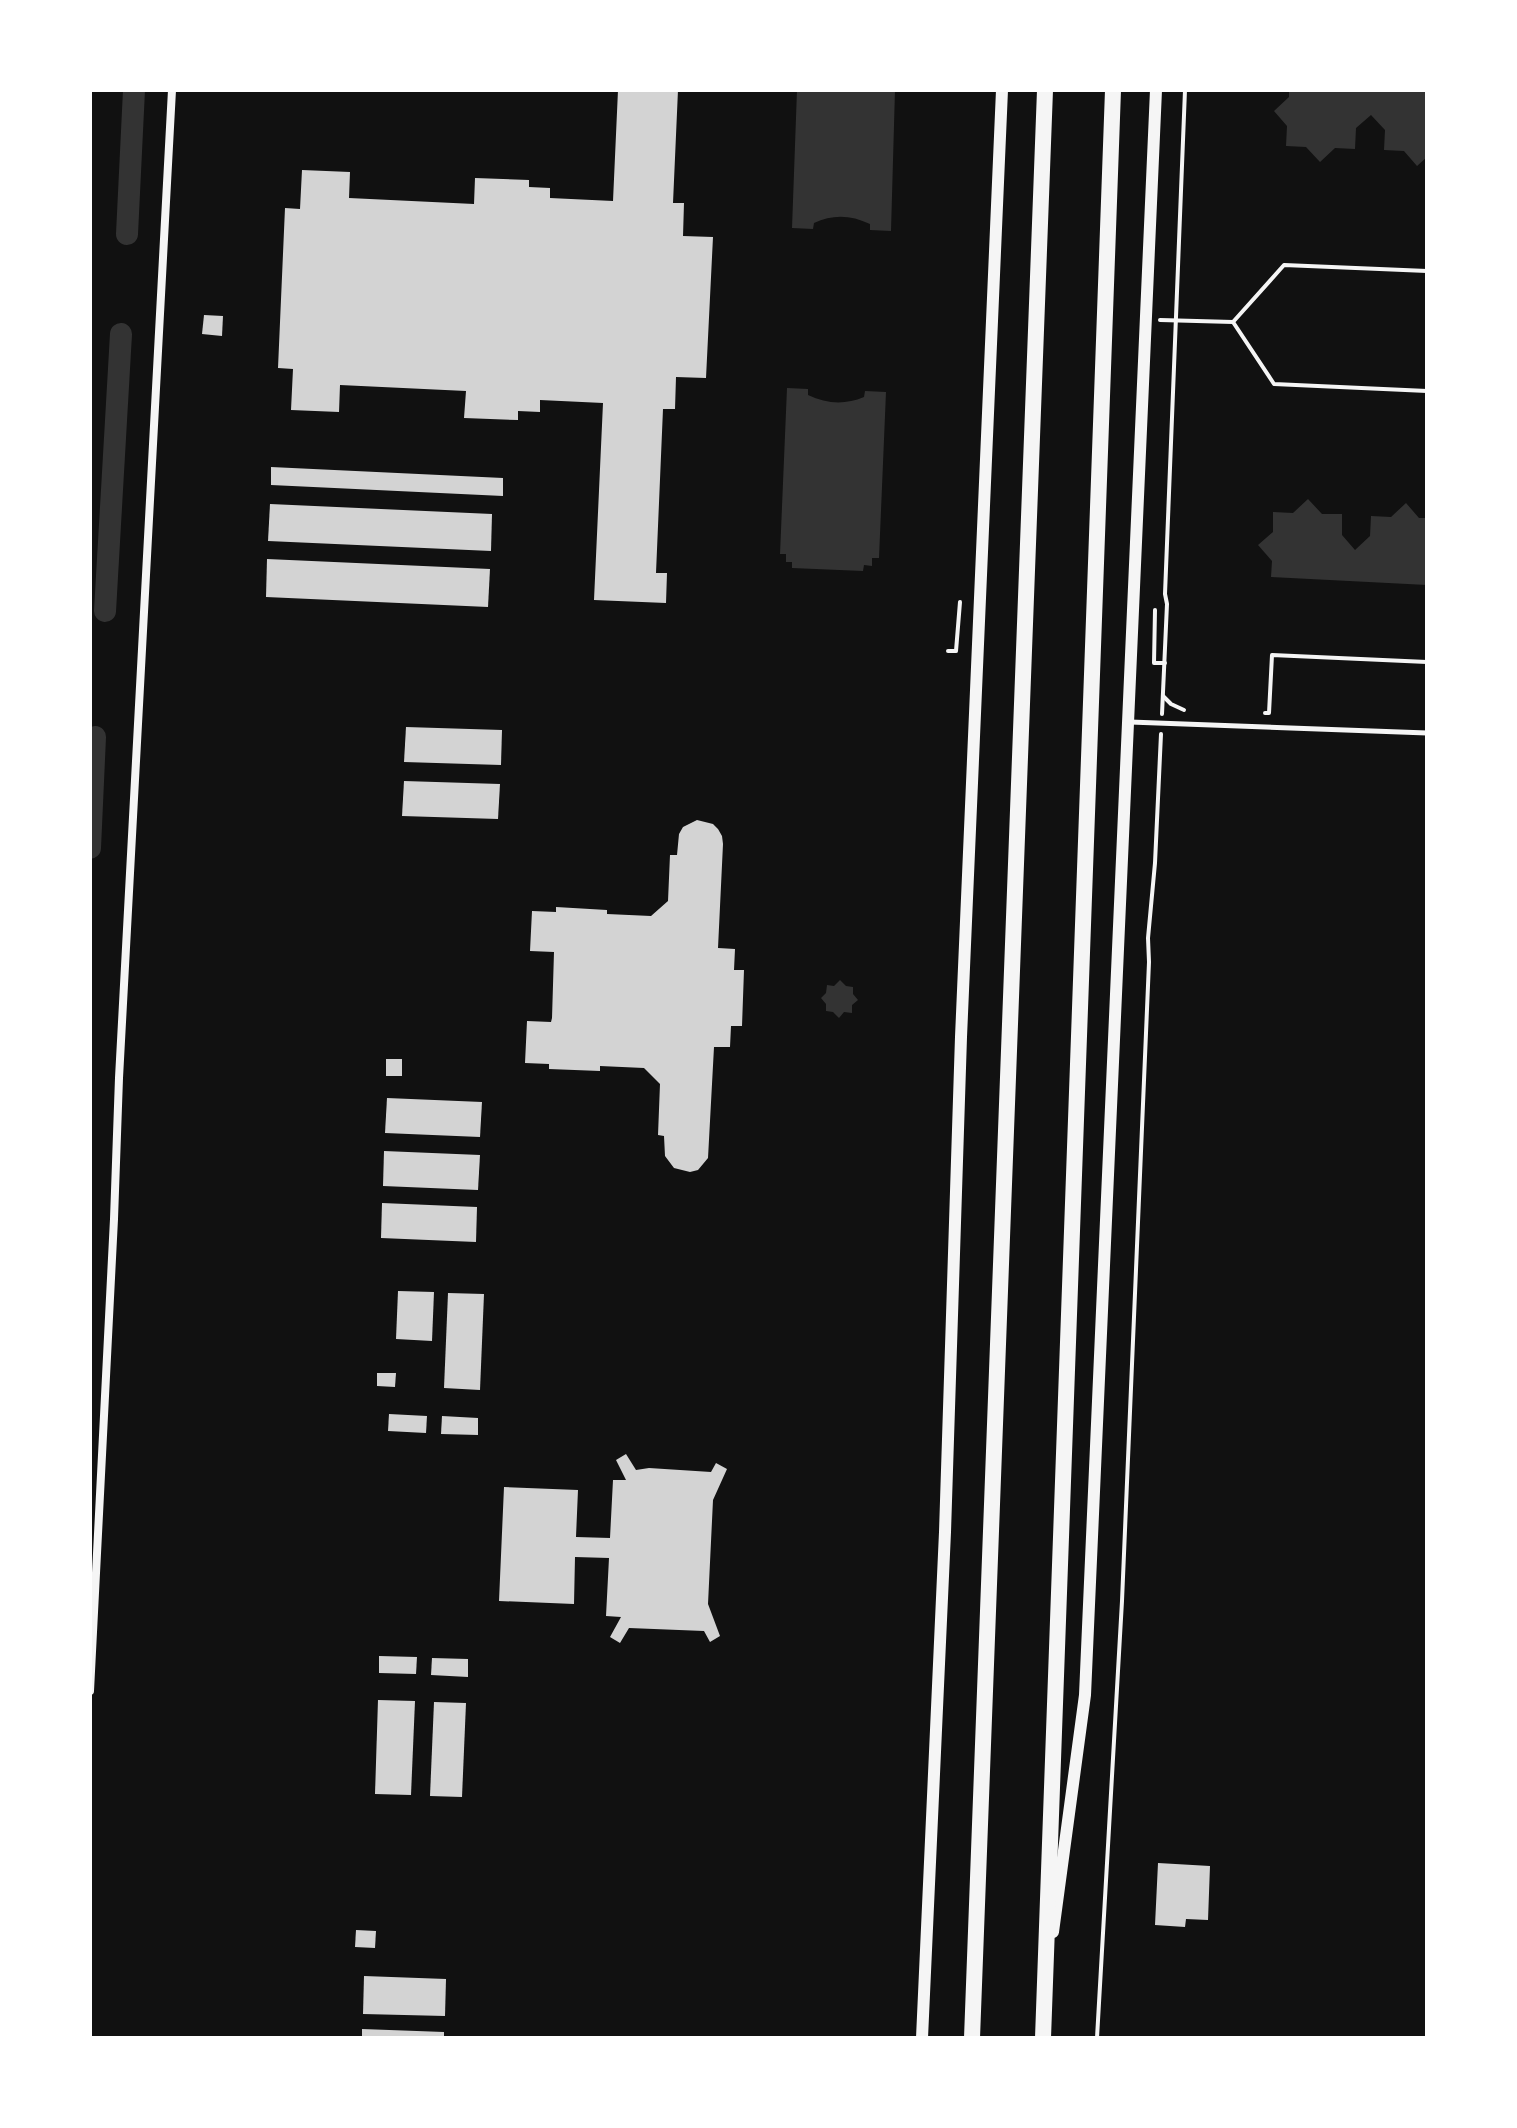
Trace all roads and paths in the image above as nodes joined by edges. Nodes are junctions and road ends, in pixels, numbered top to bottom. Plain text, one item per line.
1 (172, 90) edge
2 (1002, 90) edge
3 (1045, 90) edge
4 (1113, 90) edge
5 (1156, 90) edge
6 (1185, 90) edge
7 (1427, 271) edge
8 (1146, 320) junction
9 (1176, 321) junction
10 (1233, 322) junction
11 (1427, 391) edge
12 (960, 602) dead end
13 (1155, 610) dead end
14 (948, 651) dead end
15 (1427, 662) edge
16 (1165, 663) junction
17 (1163, 696) junction
18 (1188, 710) dead end
19 (1256, 713) dead end
20 (1129, 722) junction
21 (1162, 723) junction
22 (1427, 733) edge
23 (90, 1691) edge
24 (1044, 1998) junction
25 (922, 2038) edge
26 (972, 2038) edge
27 (1043, 2038) edge
28 (1097, 2038) edge

1 - 23 street
2 - 25 street
3 - 26 main road
4 - 24 main road
5 - 8 street
6 - 9 path
7 - 10 path
8 - 9 path
8 - 20 street
9 - 10 path
9 - 16 path
10 - 11 path
12 - 14 path
13 - 16 path
15 - 19 path
16 - 17 path
17 - 18 path
17 - 21 path
20 - 21 lane
20 - 24 street
21 - 22 lane
21 - 28 path
24 - 27 main road

